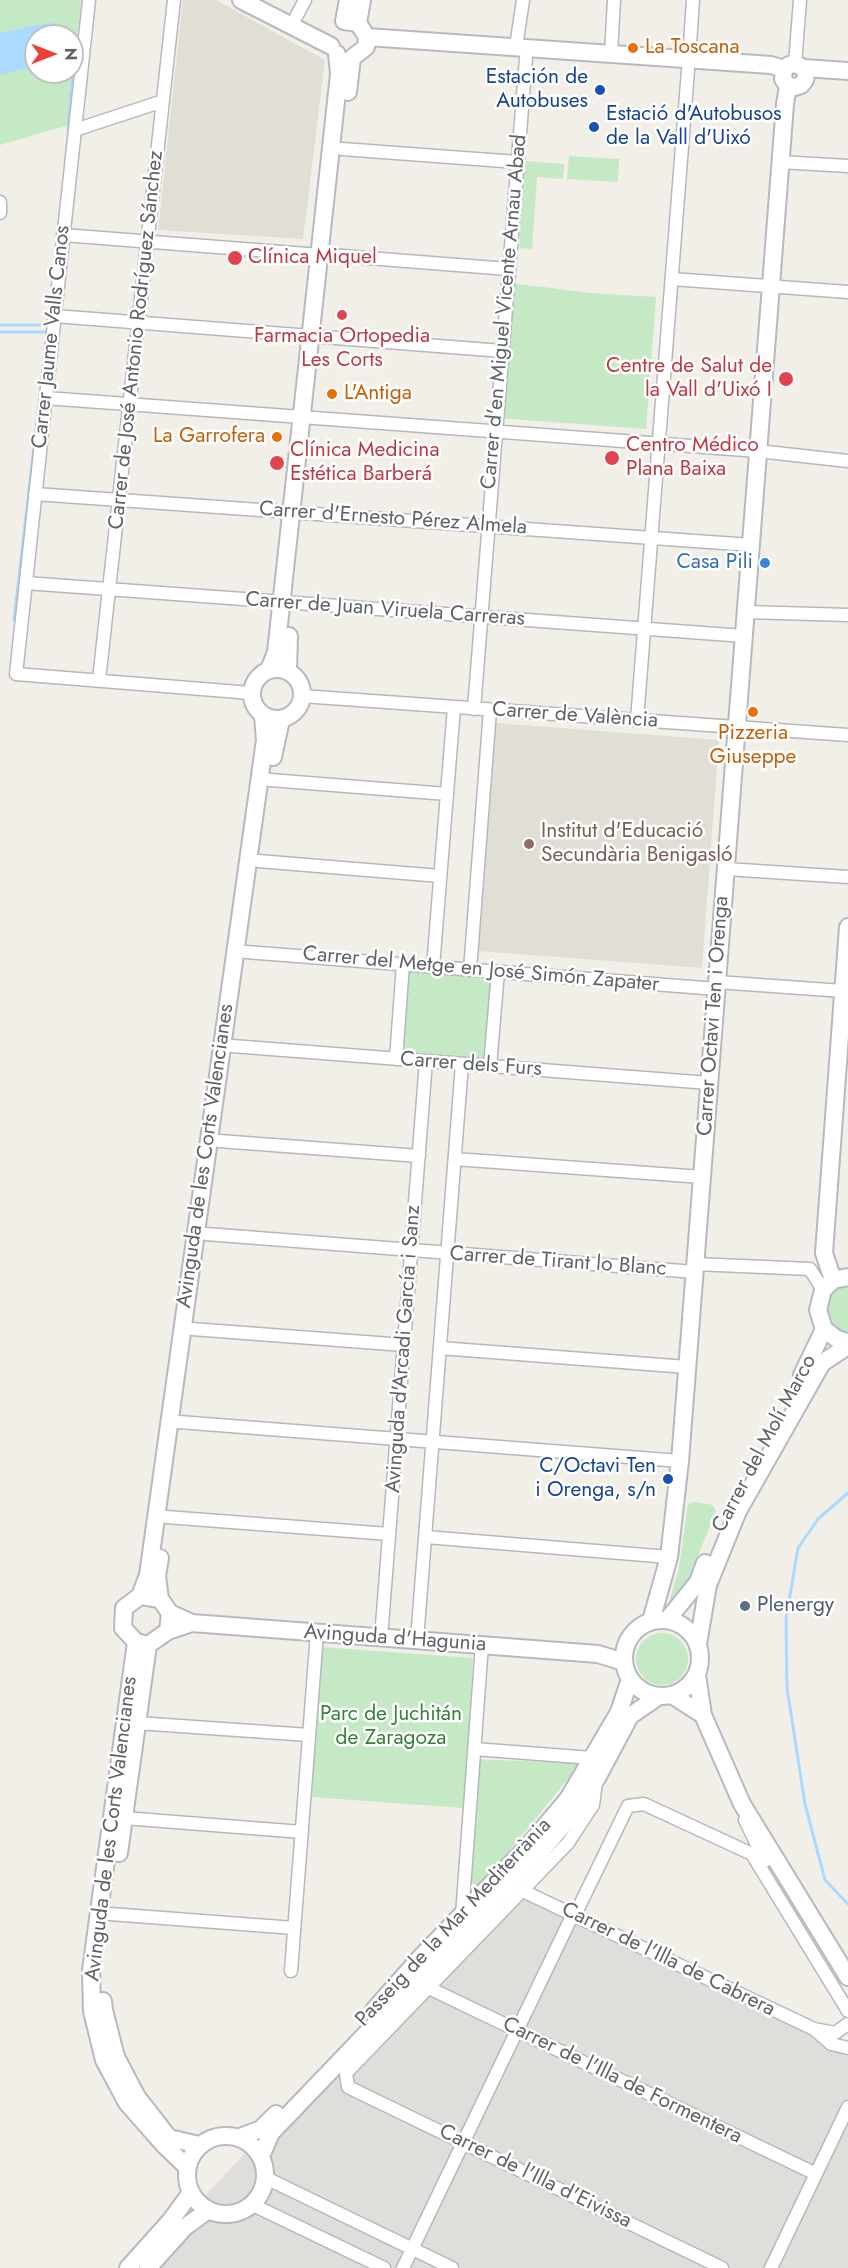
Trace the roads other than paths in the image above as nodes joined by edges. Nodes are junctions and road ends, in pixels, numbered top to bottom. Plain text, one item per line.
1 (89, 0) edge
2 (174, 0) edge
3 (241, 0) edge
4 (263, 0) edge
5 (305, 0) edge
6 (348, 0) edge
7 (362, 0) edge
8 (523, 0) edge
9 (614, 0) edge
10 (693, 0) edge
11 (800, 0) edge
12 (296, 17) junction
13 (359, 32) junction
14 (338, 48) junction
15 (521, 53) junction
16 (611, 54) junction
17 (688, 64) junction
18 (848, 71) edge
19 (793, 74) junction
20 (848, 81) edge
21 (163, 101) junction
22 (75, 130) junction
23 (336, 149) junction
24 (517, 162) junction
25 (780, 162) junction
26 (848, 166) edge
27 (0, 202) edge
28 (0, 213) edge
29 (63, 235) junction
30 (147, 241) junction
31 (325, 255) junction
32 (508, 270) junction
33 (672, 279) junction
34 (771, 286) junction
35 (848, 292) edge
36 (55, 316) junction
37 (138, 322) junction
38 (316, 336) junction
39 (502, 351) junction
40 (46, 398) junction
41 (130, 404) junction
42 (307, 417) junction
43 (495, 431) junction
44 (659, 444) junction
45 (758, 451) junction
46 (848, 460) edge
47 (35, 494) junction
48 (119, 500) junction
49 (297, 512) junction
50 (487, 526) junction
51 (651, 538) junction
52 (751, 545) junction
53 (26, 583) junction
54 (109, 589) junction
55 (287, 602) junction
56 (746, 612) junction
57 (848, 615) edge
58 (480, 617) junction
59 (644, 629) junction
60 (744, 636) junction
61 (268, 670) junction
62 (288, 671) junction
63 (99, 680) junction
64 (251, 693) junction
65 (302, 696) junction
66 (454, 707) junction
67 (474, 709) junction
68 (490, 710) junction
69 (263, 716) junction
70 (281, 720) junction
71 (637, 720) junction
72 (737, 727) junction
73 (848, 735) edge
74 (270, 780) junction
75 (447, 794) junction
76 (258, 861) junction
77 (726, 869) junction
78 (441, 876) junction
79 (848, 877) edge
80 (848, 927) edge
81 (246, 952) junction
82 (403, 964) junction
83 (434, 967) junction
84 (470, 970) junction
85 (498, 972) junction
86 (717, 986) junction
87 (845, 988) edge
88 (232, 1046) junction
89 (396, 1059) junction
90 (426, 1061) junction
91 (462, 1064) junction
92 (490, 1066) junction
93 (709, 1083) junction
94 (219, 1141) junction
95 (419, 1156) junction
96 (455, 1159) junction
97 (702, 1177) junction
98 (206, 1234) junction
99 (411, 1250) junction
100 (447, 1253) junction
101 (824, 1253) junction
102 (695, 1268) junction
103 (810, 1269) junction
104 (835, 1282) edge
105 (192, 1329) junction
106 (824, 1329) junction
107 (848, 1344) edge
108 (404, 1346) junction
109 (440, 1348) junction
110 (687, 1367) junction
111 (179, 1422) junction
112 (397, 1439) junction
113 (433, 1442) junction
114 (680, 1461) junction
115 (165, 1517) junction
116 (389, 1534) junction
117 (426, 1537) junction
118 (669, 1557) junction
119 (140, 1596) junction
120 (160, 1599) junction
121 (170, 1613) junction
122 (668, 1619) junction
123 (651, 1621) junction
124 (192, 1623) junction
125 (168, 1631) junction
126 (317, 1633) junction
127 (381, 1638) junction
128 (417, 1640) junction
129 (142, 1644) junction
130 (698, 1644) junction
131 (482, 1645) junction
132 (625, 1654) junction
133 (697, 1675) junction
134 (630, 1679) junction
135 (665, 1695) junction
136 (703, 1716) junction
137 (137, 1723) junction
138 (309, 1735) junction
139 (474, 1749) junction
140 (592, 1758) junction
141 (597, 1778) junction
142 (742, 1804) junction
143 (124, 1818) junction
144 (302, 1832) junction
145 (772, 1887) junction
146 (523, 1891) junction
147 (110, 1914) junction
148 (462, 1915) junction
149 (574, 1915) junction
150 (294, 1928) junction
151 (291, 1971) dead end
152 (848, 1977) edge
153 (429, 1988) junction
154 (848, 2011) edge
155 (848, 2024) edge
156 (813, 2029) junction
157 (517, 2030) junction
158 (848, 2048) edge
159 (348, 2087) joint
160 (848, 2107) edge
161 (240, 2137) junction
162 (463, 2143) junction
163 (199, 2145) junction
164 (261, 2156) junction
165 (186, 2166) junction
166 (816, 2174) junction
167 (266, 2178) junction
168 (190, 2194) junction
169 (253, 2205) junction
170 (207, 2211) junction
171 (412, 2249) junction
172 (128, 2268) edge
173 (148, 2268) edge
174 (384, 2268) edge
175 (403, 2268) edge
176 (452, 2268) edge
177 (722, 2268) edge
178 (771, 2268) edge

1 - 22 street, Carrer Jaume Valls Canos
2 - 21 street, Carrer de José Antonio Rodríguez Sánchez
3 - 14 street
4 - 12 street
5 - 12 street
6 - 13 street
7 - 13 street
8 - 15 street, Carrer d'en Miguel Vicente Arnau Abad
9 - 16 street
10 - 17 street
11 - 19 street
12 - 14 street
13 - 14 street
13 - 14 street
13 - 15 street
14 - 23 street
15 - 16 street
15 - 17 street
15 - 24 street, Carrer d'en Miguel Vicente Arnau Abad
16 - 17 street
17 - 19 street
17 - 33 street
18 - 19 street
19 - 20 street
19 - 25 street, Carrer Octavi Ten i Orenga
21 - 22 street
21 - 30 street, Carrer de José Antonio Rodríguez Sánchez
22 - 29 street, Carrer Jaume Valls Canos
23 - 24 street
23 - 31 street
24 - 32 street, Carrer d'en Miguel Vicente Arnau Abad
25 - 26 street
25 - 34 street, Carrer Octavi Ten i Orenga
27 - 28 street
29 - 30 street
29 - 36 street, Carrer Jaume Valls Canos
30 - 31 street
30 - 37 street, Carrer de José Antonio Rodríguez Sánchez
31 - 32 street
31 - 38 street
32 - 39 street, Carrer d'en Miguel Vicente Arnau Abad
33 - 34 street
33 - 44 street
34 - 35 street
34 - 45 street, Carrer Octavi Ten i Orenga
36 - 37 street
36 - 40 street, Carrer Jaume Valls Canos
37 - 38 street
37 - 41 street, Carrer de José Antonio Rodríguez Sánchez
38 - 39 street
38 - 42 street
39 - 43 street, Carrer d'en Miguel Vicente Arnau Abad
40 - 41 street
40 - 47 street, Carrer Jaume Valls Canos
41 - 42 street
41 - 48 street, Carrer de José Antonio Rodríguez Sánchez
42 - 43 street
42 - 49 street
43 - 44 street
43 - 50 street, Carrer d'en Miguel Vicente Arnau Abad
44 - 45 street
44 - 51 street
45 - 46 street
45 - 52 street, Carrer Octavi Ten i Orenga
47 - 48 street, Carrer d'Ernesto Pérez Almela
47 - 53 street, Carrer Jaume Valls Canos
48 - 49 street, Carrer d'Ernesto Pérez Almela
48 - 54 street, Carrer de José Antonio Rodríguez Sánchez
49 - 50 street, Carrer d'Ernesto Pérez Almela
49 - 55 street
50 - 51 street, Carrer d'Ernesto Pérez Almela
50 - 58 street, Carrer d'en Miguel Vicente Arnau Abad
51 - 52 street, Carrer d'Ernesto Pérez Almela
51 - 59 street
52 - 56 street, Carrer Octavi Ten i Orenga
53 - 54 street, Carrer de Juan Viruela Carreras
53 - 63 street, Carrer Jaume Valls Canos
54 - 55 street, Carrer de Juan Viruela Carreras
54 - 63 street, Carrer de José Antonio Rodríguez Sánchez
55 - 58 street, Carrer de Juan Viruela Carreras
55 - 61 street
55 - 62 street
56 - 57 street
56 - 60 street, Carrer Octavi Ten i Orenga
58 - 59 street, Carrer de Juan Viruela Carreras
58 - 67 street, Carrer d'en Miguel Vicente Arnau Abad
59 - 60 street, Carrer de Juan Viruela Carreras
59 - 71 street
60 - 72 street, Carrer Octavi Ten i Orenga
61 - 62 street
61 - 64 street
62 - 65 street
63 - 64 street
64 - 69 street
65 - 66 street, Carrer de València
65 - 70 street
66 - 67 street, Carrer de València
66 - 75 street
67 - 68 street, Carrer de València
68 - 71 street, Carrer de València
68 - 84 street
69 - 70 street
69 - 119 street, Avinguda de les Corts Valencianes
70 - 74 street, Avinguda de les Corts Valencianes
71 - 72 street, Carrer de València
72 - 73 street, Carrer de València
72 - 77 street, Carrer Octavi Ten i Orenga
74 - 75 street
74 - 76 street, Avinguda de les Corts Valencianes
75 - 78 street
76 - 78 street
76 - 81 street, Avinguda de les Corts Valencianes
77 - 79 street
77 - 86 street, Carrer Octavi Ten i Orenga
78 - 83 street
80 - 87 street
81 - 82 street, Carrer del Metge en José Simón Zapater
81 - 88 street, Avinguda de les Corts Valencianes
82 - 83 street, Carrer del Metge en José Simón Zapater
82 - 89 street
83 - 84 street, Carrer del Metge en José Simón Zapater
84 - 85 street, Carrer del Metge en José Simón Zapater
85 - 86 street, Carrer del Metge en José Simón Zapater
85 - 92 street
86 - 87 street, Carrer del Metge en José Simón Zapater
86 - 93 street, Carrer Octavi Ten i Orenga
87 - 101 street
88 - 89 street, Carrer dels Furs
88 - 94 street, Avinguda de les Corts Valencianes
89 - 90 street, Carrer dels Furs
90 - 91 street, Carrer dels Furs
90 - 95 street, Avinguda d'Arcadi García i Sanz
91 - 92 street, Carrer dels Furs
91 - 96 street, Avinguda d'Arcadi García i Sanz
92 - 93 street, Carrer dels Furs
93 - 97 street, Carrer Octavi Ten i Orenga
94 - 95 street
94 - 98 street, Avinguda de les Corts Valencianes
95 - 99 street, Avinguda d'Arcadi García i Sanz
96 - 97 street
96 - 100 street, Avinguda d'Arcadi García i Sanz
97 - 102 street, Carrer Octavi Ten i Orenga
98 - 99 street, Carrer de Tirant lo Blanc
98 - 105 street, Avinguda de les Corts Valencianes
99 - 100 street, Carrer de Tirant lo Blanc
99 - 108 street, Avinguda d'Arcadi García i Sanz
100 - 102 street, Carrer de Tirant lo Blanc
100 - 109 street, Avinguda d'Arcadi García i Sanz
101 - 103 street
101 - 104 street
102 - 103 street, Carrer de Tirant lo Blanc
102 - 110 street, Carrer Octavi Ten i Orenga
103 - 104 street
104 - 106 street
105 - 108 street
105 - 111 street, Avinguda de les Corts Valencianes
106 - 107 street
106 - 122 street, Carrer del Molí Marco
107 - 130 street, Carrer del Molí Marco
108 - 112 street, Avinguda d'Arcadi García i Sanz
109 - 110 street
109 - 113 street, Avinguda d'Arcadi García i Sanz
110 - 114 street, Carrer Octavi Ten i Orenga
111 - 112 street
111 - 115 street, Avinguda de les Corts Valencianes
112 - 113 street
112 - 116 street, Avinguda d'Arcadi García i Sanz
113 - 114 street
113 - 117 street, Avinguda d'Arcadi García i Sanz
114 - 118 street, Carrer Octavi Ten i Orenga
115 - 116 street
115 - 120 street, Avinguda de les Corts Valencianes
116 - 127 street, Avinguda d'Arcadi García i Sanz
117 - 118 street
117 - 128 street, Avinguda d'Arcadi García i Sanz
118 - 123 street, Carrer Octavi Ten i Orenga
119 - 120 street
119 - 129 street
120 - 121 street
121 - 124 street, Avinguda d'Hagunia
121 - 125 street
122 - 123 street
122 - 130 street
123 - 132 street
124 - 125 street, Avinguda d'Hagunia
124 - 126 street, Avinguda d'Hagunia
125 - 129 street
126 - 127 street, Avinguda d'Hagunia
126 - 138 street
127 - 128 street, Avinguda d'Hagunia
128 - 131 street, Avinguda d'Hagunia
129 - 137 street, Avinguda de les Corts Valencianes
129 - 165 street, Avinguda de les Corts Valencianes
130 - 133 street
131 - 132 street, Avinguda d'Hagunia
131 - 139 street
132 - 134 street
133 - 135 street
133 - 136 street
134 - 135 street
134 - 140 street, Passeig de la Mar Mediterrània
135 - 136 street
135 - 141 street, Passeig de la Mar Mediterrània
136 - 142 street
137 - 138 street
137 - 143 street, Avinguda de les Corts Valencianes
138 - 144 street
139 - 140 street
139 - 148 street
140 - 148 street, Passeig de la Mar Mediterrània
141 - 146 street, Passeig de la Mar Mediterrània
141 - 164 street, Passeig de la Mar Mediterrània
142 - 145 street
142 - 152 street
143 - 144 street
143 - 147 street, Avinguda de les Corts Valencianes
144 - 150 street
145 - 149 street
145 - 154 street
146 - 149 street, Carrer de l'Illa de Cabrera
146 - 153 street, Passeig de la Mar Mediterrània
147 - 150 street
147 - 163 street, Avinguda de les Corts Valencianes
148 - 161 street, Passeig de la Mar Mediterrània
149 - 156 street, Carrer de l'Illa de Cabrera
149 - 157 street
150 - 151 street
153 - 157 street, Carrer de l'Illa de Formentera
153 - 159 street, Passeig de la Mar Mediterrània
155 - 156 street, Carrer de l'Illa de Cabrera
156 - 158 street, Carrer de l'Illa de Cabrera
157 - 162 street
157 - 166 street, Carrer de l'Illa de Formentera
159 - 162 street, Carrer de l'Illa d'Eivissa
160 - 166 street
161 - 163 street
161 - 164 street
162 - 171 street
162 - 177 street, Carrer de l'Illa d'Eivissa
163 - 165 street
164 - 167 street
165 - 168 street
166 - 178 street
167 - 169 street
167 - 171 street
168 - 170 street
168 - 172 street
169 - 170 street
169 - 174 street
170 - 173 street
171 - 175 street
171 - 176 street

